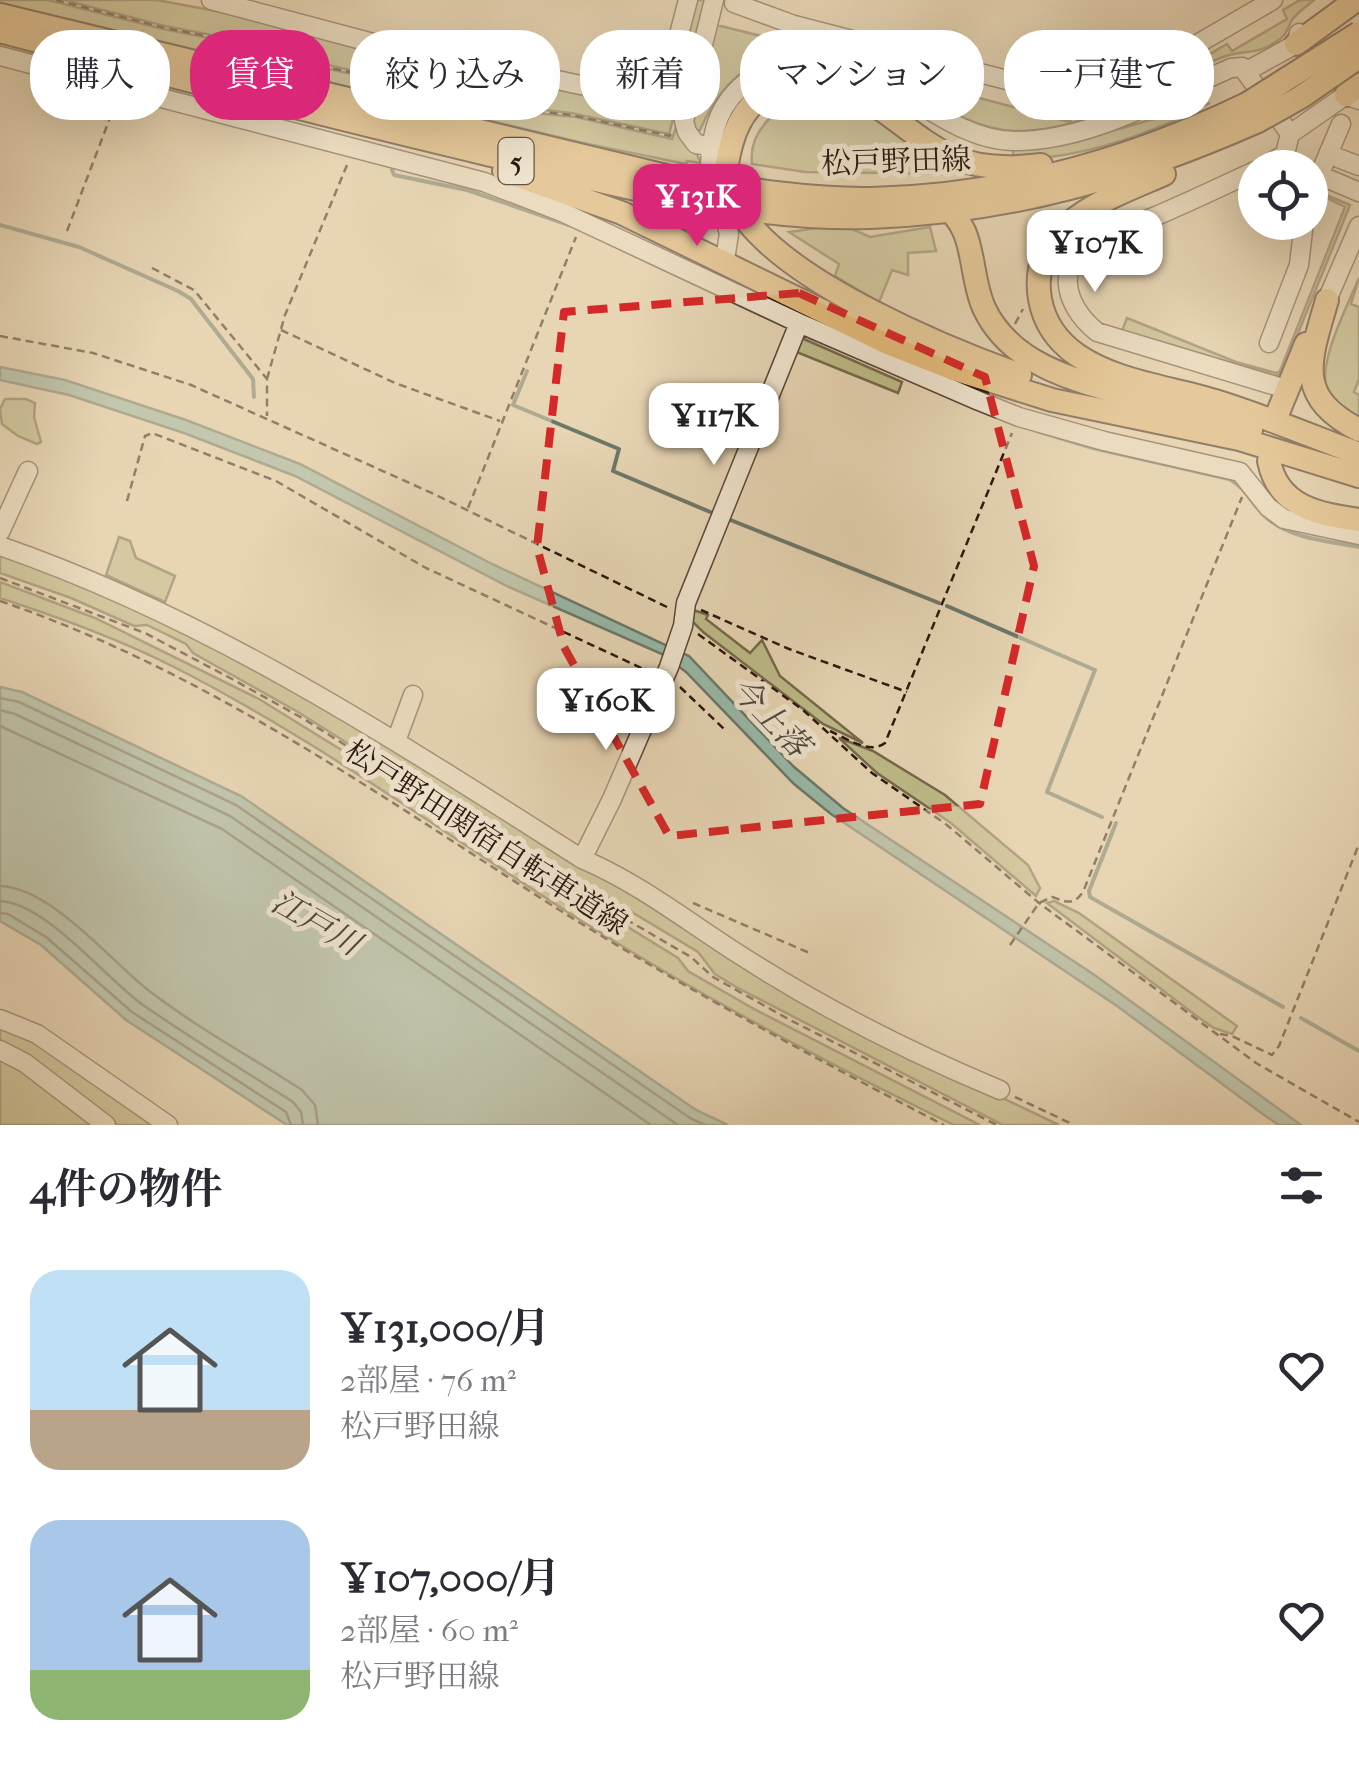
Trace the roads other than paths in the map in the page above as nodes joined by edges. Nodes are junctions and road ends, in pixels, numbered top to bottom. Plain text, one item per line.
1 (210, 0) edge
2 (688, 0) edge
3 (714, 0) edge
4 (735, 0) edge
5 (1273, 0) edge
6 (1336, 0) edge
7 (1356, 0) edge
8 (0, 15) edge
9 (0, 31) edge
10 (1359, 33) edge
11 (1296, 44) junction
12 (0, 56) edge
13 (1359, 58) edge
14 (1247, 71) junction
15 (190, 82) edge
16 (1355, 93) edge
17 (1252, 112) junction
18 (330, 116) edge
19 (313, 120) edge
20 (1341, 124) dead end
21 (1290, 134) junction
22 (710, 146) junction
23 (1286, 150) edge
24 (1328, 154) joint
25 (1359, 166) edge
26 (718, 168) joint
27 (1238, 178) edge
28 (1328, 180) edge
29 (1359, 192) edge
30 (917, 196) junction
31 (951, 210) junction
32 (736, 220) joint
33 (1359, 226) edge
34 (1302, 240) edge
35 (718, 268) junction
36 (1327, 300) junction
37 (796, 329) junction
38 (1269, 343) dead end
39 (1282, 400) joint
40 (1359, 430) edge
41 (1244, 440) junction
42 (1359, 454) edge
43 (1269, 461) dead end
44 (1359, 464) edge
45 (28, 472) dead end
46 (1359, 476) edge
47 (1359, 520) edge
48 (0, 532) edge
49 (1359, 535) edge
50 (0, 546) edge
51 (413, 695) dead end
52 (396, 741) junction
53 (582, 859) junction
54 (0, 1019) edge
55 (0, 1050) edge
56 (1000, 1090) road end
57 (106, 1125) edge
58 (168, 1125) edge

1 - 2 street
3 - 22 street
4 - 5 street
6 - 11 street
7 - 11 main road
8 - 30 main road, 松戸野田線 / 5
9 - 15 main road, 松戸野田線 / 5
10 - 17 main road, 松戸野田線 / 5, bridge
11 - 14 street
12 - 35 street
13 - 17 main road, 松戸野田線 / 5, bridge
14 - 21 street
14 - 22 street
16 - 21 street
17 - 26 main road
17 - 30 main road, 松戸野田線 / 5
17 - 31 main road, 松戸野田線 / 5
17 - 42 main road
18 - 31 main road, 松戸野田線 / 5
19 - 41 main road
20 - 24 street
21 - 23 street
22 - 26 street
24 - 25 street
27 - 39 street
28 - 29 street
30 - 31 main road
31 - 44 main road
32 - 35 street
32 - 41 main road
33 - 36 street
34 - 38 street
35 - 37 street
36 - 39 main road
36 - 40 main road
37 - 49 street
37 - 53 street
41 - 46 main road
43 - 47 main road
45 - 48 street
50 - 52 street
51 - 52 street
52 - 53 street
53 - 56 street
54 - 58 street
55 - 57 street

